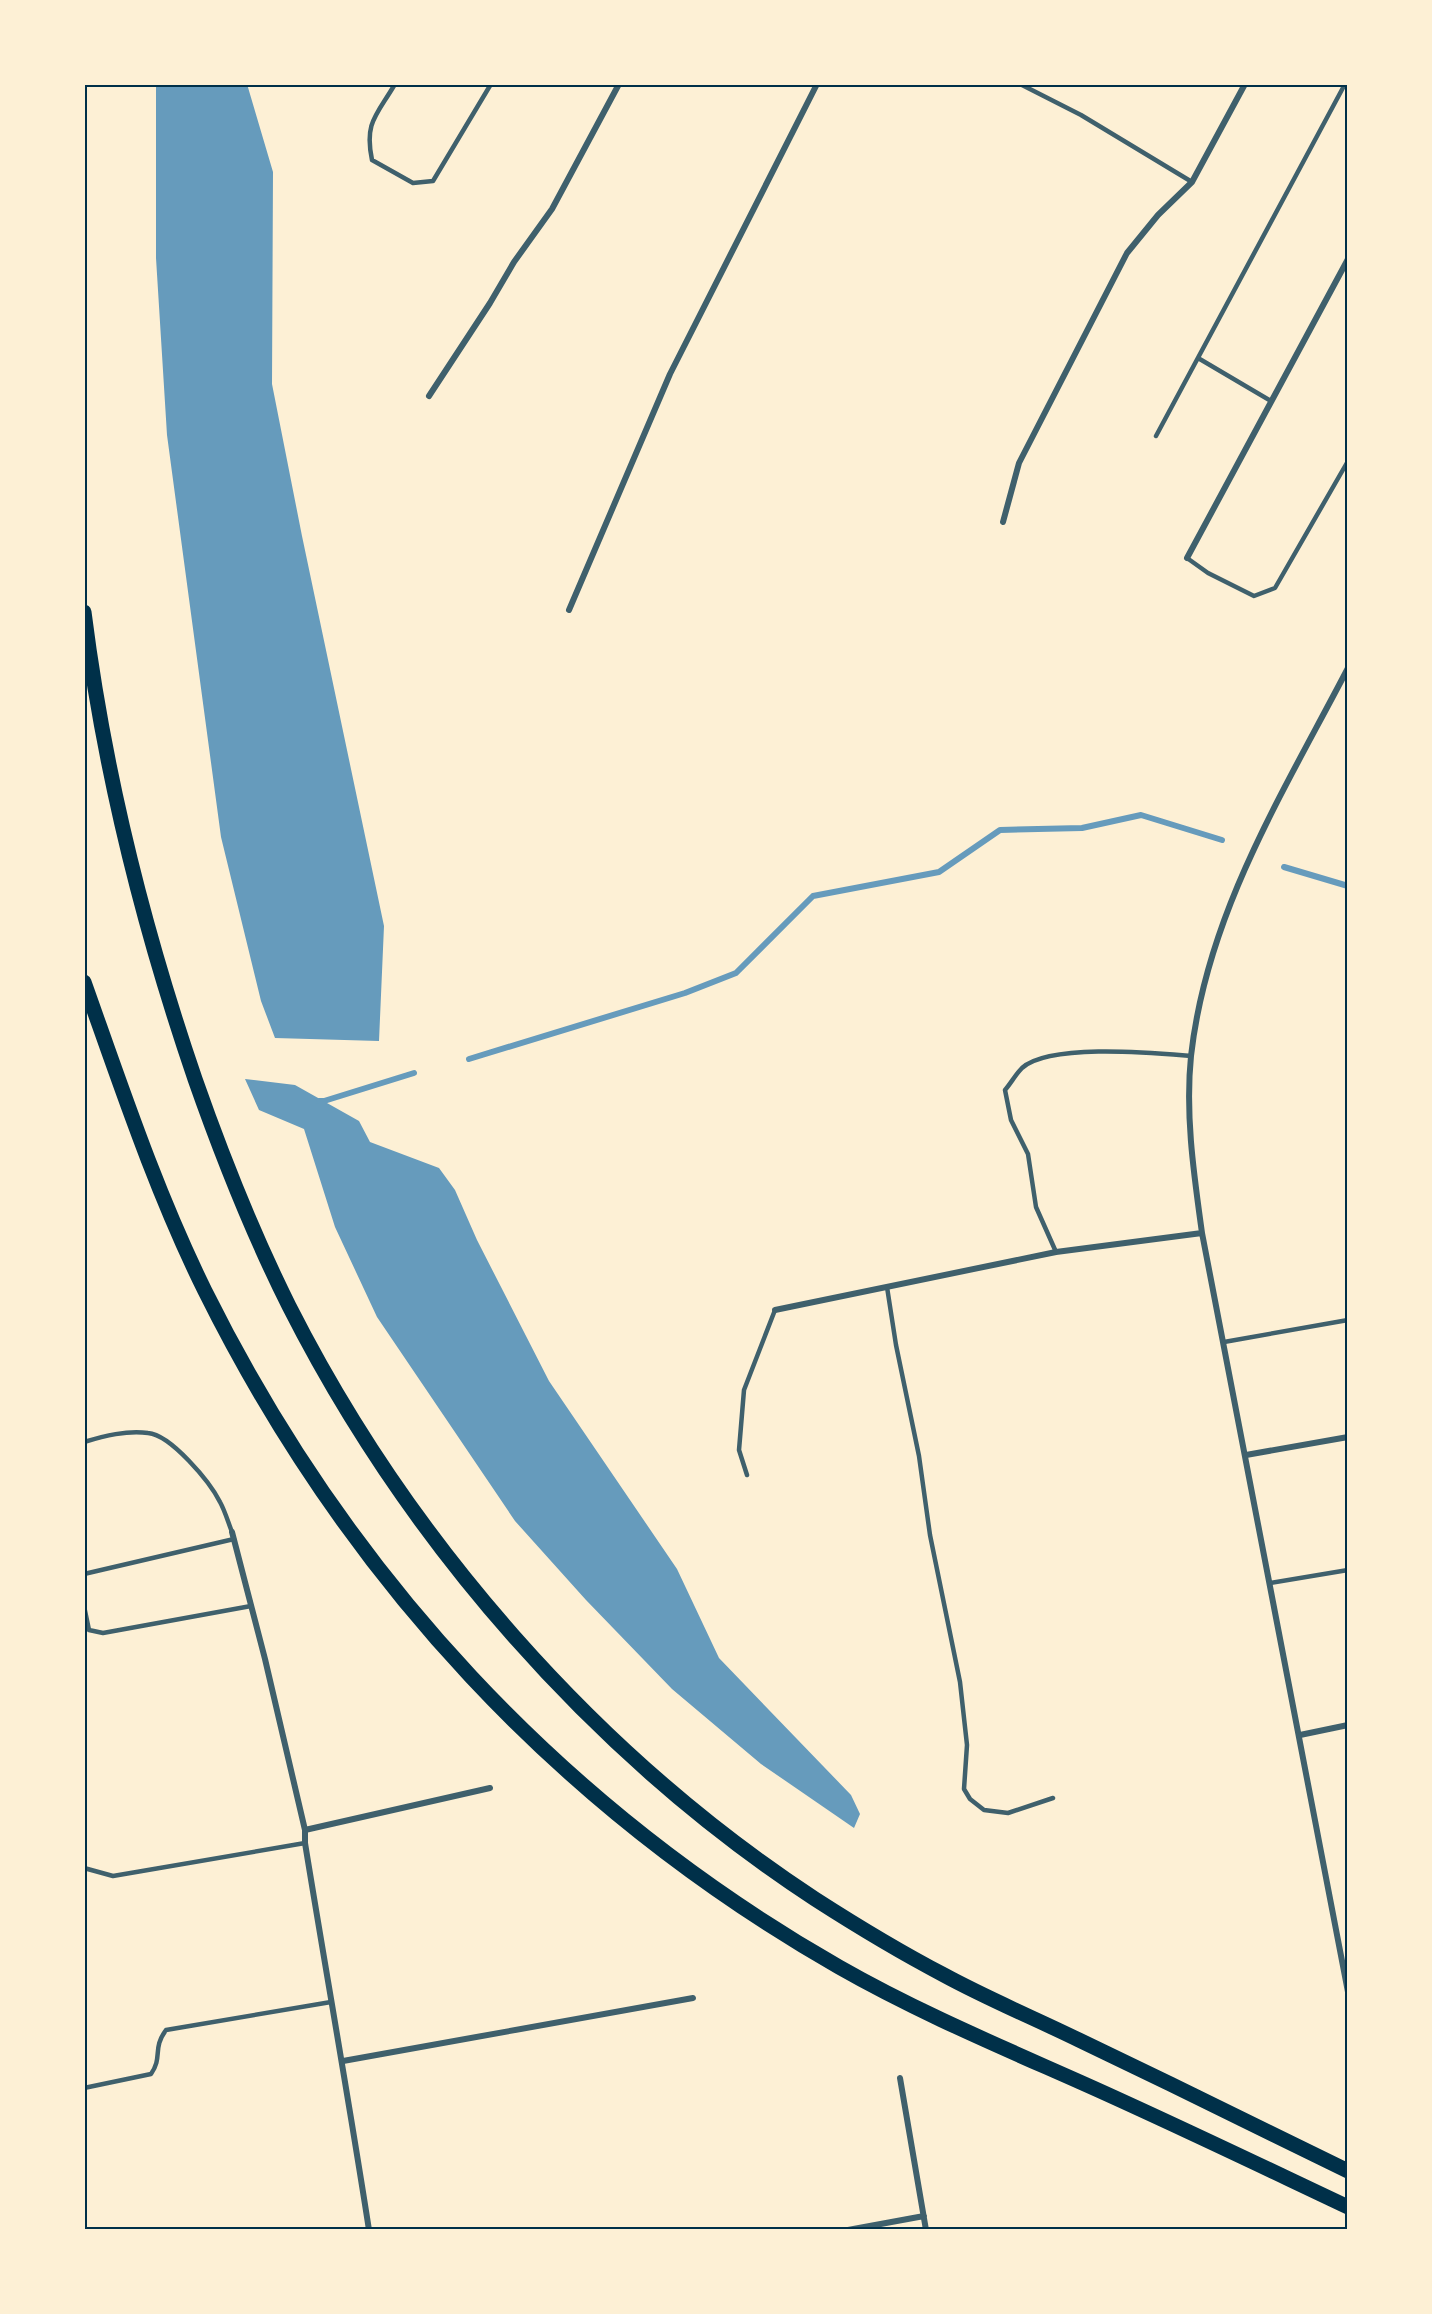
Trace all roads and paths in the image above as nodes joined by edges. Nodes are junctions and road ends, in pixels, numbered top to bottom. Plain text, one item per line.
1 (395, 84) edge
2 (491, 84) edge
3 (619, 84) edge
4 (817, 84) edge
5 (1020, 84) edge
6 (1245, 84) edge
7 (1345, 84) edge
8 (1192, 182) junction
9 (1348, 259) edge
10 (1198, 358) junction
11 (429, 396) dead end
12 (1271, 401) junction
13 (1156, 436) dead end
14 (1348, 461) edge
15 (1003, 522) dead end
16 (1187, 558) joint
17 (569, 610) dead end
18 (84, 612) edge
19 (1348, 668) edge
20 (84, 982) edge
21 (1191, 1056) junction
22 (1202, 1233) junction
23 (1056, 1252) junction
24 (887, 1287) junction
25 (775, 1310) joint
26 (1348, 1320) edge
27 (1224, 1342) junction
28 (1348, 1437) edge
29 (84, 1442) edge
30 (1246, 1455) junction
31 (747, 1475) dead end
32 (233, 1535) junction
33 (1348, 1570) edge
34 (84, 1574) edge
35 (1270, 1583) junction
36 (84, 1605) edge
37 (251, 1606) junction
38 (1348, 1725) edge
39 (1300, 1735) junction
40 (490, 1788) dead end
41 (1053, 1798) dead end
42 (305, 1830) junction
43 (305, 1843) junction
44 (84, 1868) edge
45 (1348, 1992) edge
46 (693, 1998) dead end
47 (331, 2002) junction
48 (343, 2061) junction
49 (900, 2078) dead end
50 (84, 2088) edge
51 (1348, 2171) edge
52 (1348, 2207) edge
53 (924, 2216) junction
54 (369, 2230) edge
55 (848, 2230) edge
56 (926, 2230) edge

1 - 2 lane
3 - 11 street
4 - 17 street
5 - 8 lane
6 - 8 street
7 - 10 lane
8 - 15 street
9 - 12 street
10 - 12 lane
10 - 13 lane
12 - 16 street
14 - 16 lane
18 - 51 main road
19 - 21 street
20 - 52 main road
21 - 22 street
21 - 23 lane
22 - 23 street
22 - 27 street
23 - 24 street
24 - 25 street
24 - 41 lane
25 - 31 lane
26 - 27 lane
27 - 30 street
28 - 30 street
29 - 32 lane
30 - 35 street
32 - 34 lane
32 - 37 street
33 - 35 lane
35 - 39 street
36 - 37 lane
37 - 42 street
38 - 39 street
39 - 45 street
40 - 42 street
42 - 43 street
43 - 44 lane
43 - 47 street
46 - 48 street
47 - 48 street
47 - 50 lane
48 - 54 street
49 - 53 street
53 - 55 street
53 - 56 street

